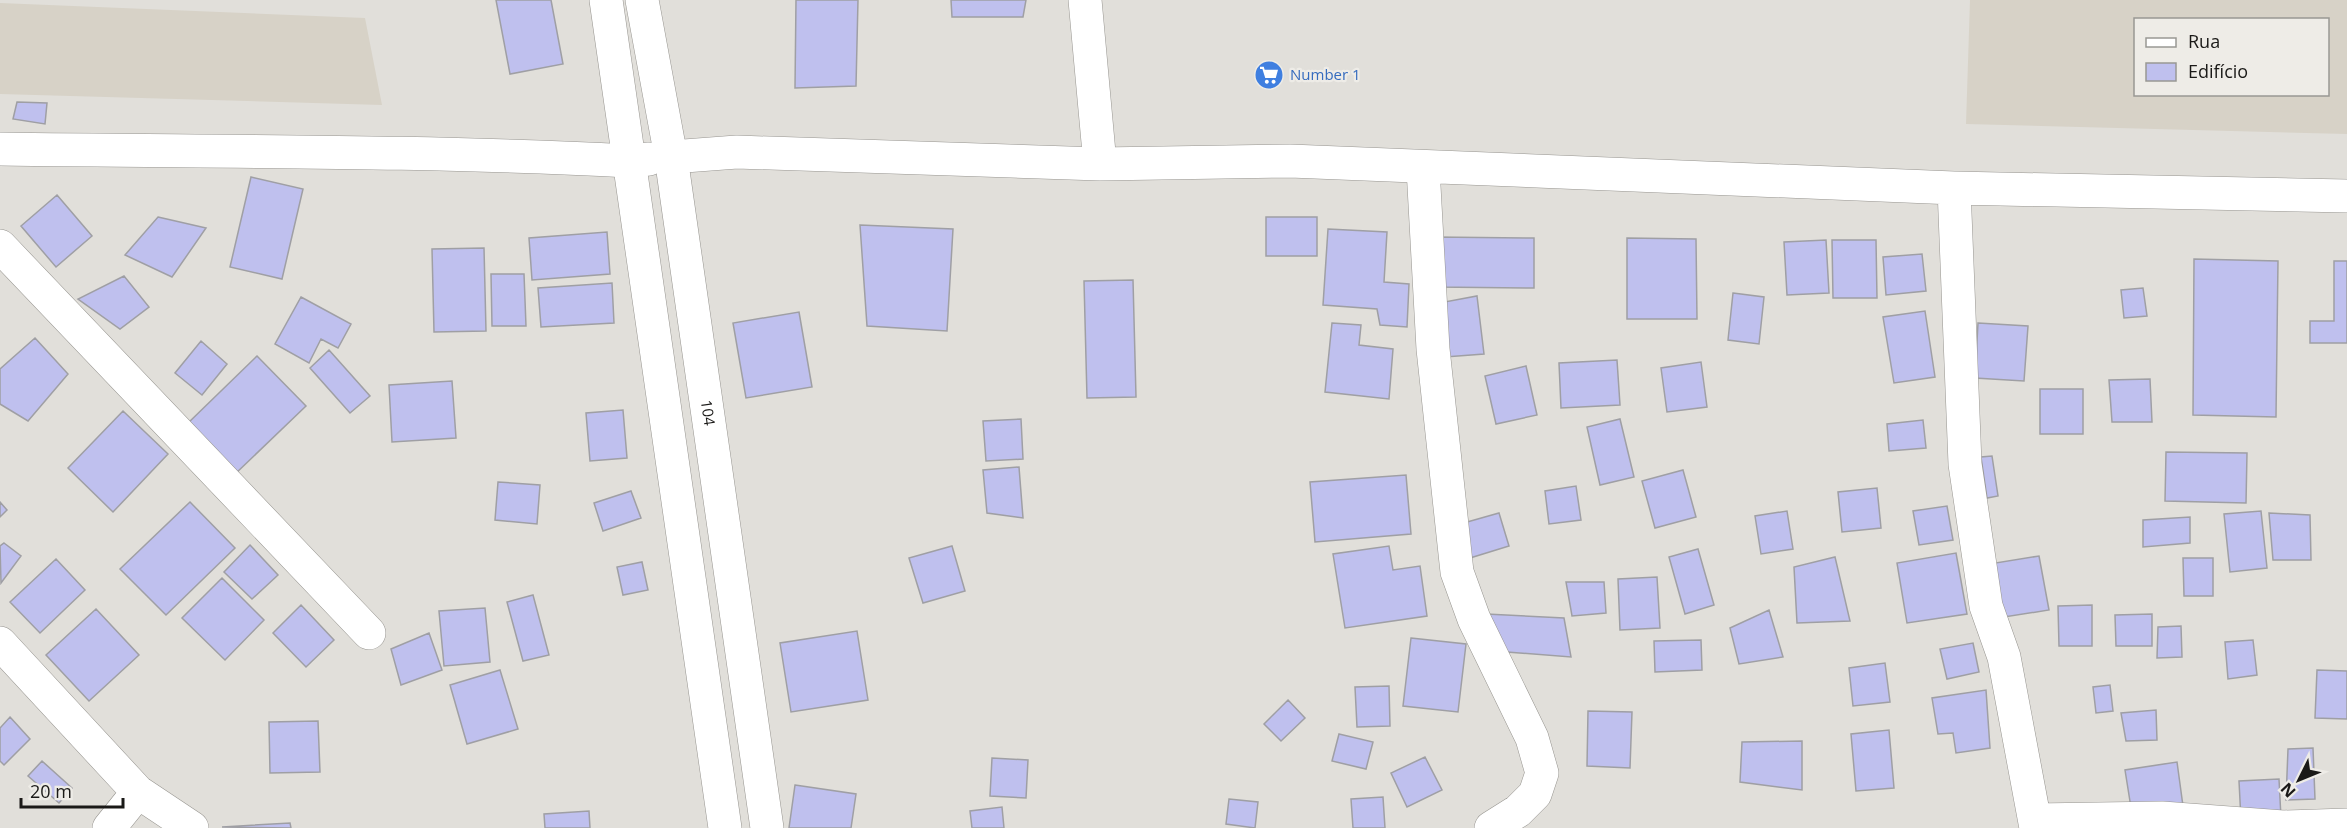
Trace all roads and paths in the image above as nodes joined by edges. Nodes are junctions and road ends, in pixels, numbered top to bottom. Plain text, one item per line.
1 (606, 0) edge
2 (642, 0) edge
3 (1085, 0) edge
4 (0, 148) edge
5 (671, 158) junction
6 (629, 161) junction
7 (1100, 164) junction
8 (1423, 168) junction
9 (1954, 188) junction
10 (2347, 196) edge
11 (0, 246) edge
12 (369, 633) dead end
13 (0, 643) edge
14 (138, 792) junction
15 (2036, 824) edge
16 (2347, 825) edge
17 (109, 828) edge
18 (192, 828) edge
19 (725, 828) edge
20 (767, 828) edge
21 (1491, 828) edge

1 - 6 street
2 - 5 street, 104
3 - 7 street
4 - 6 street
5 - 6 street
5 - 7 street
5 - 20 street, 104
6 - 19 street
7 - 8 street
8 - 9 street
8 - 21 street
9 - 10 street
9 - 15 street
11 - 12 street
13 - 14 street
14 - 17 street
14 - 18 street
15 - 16 street

